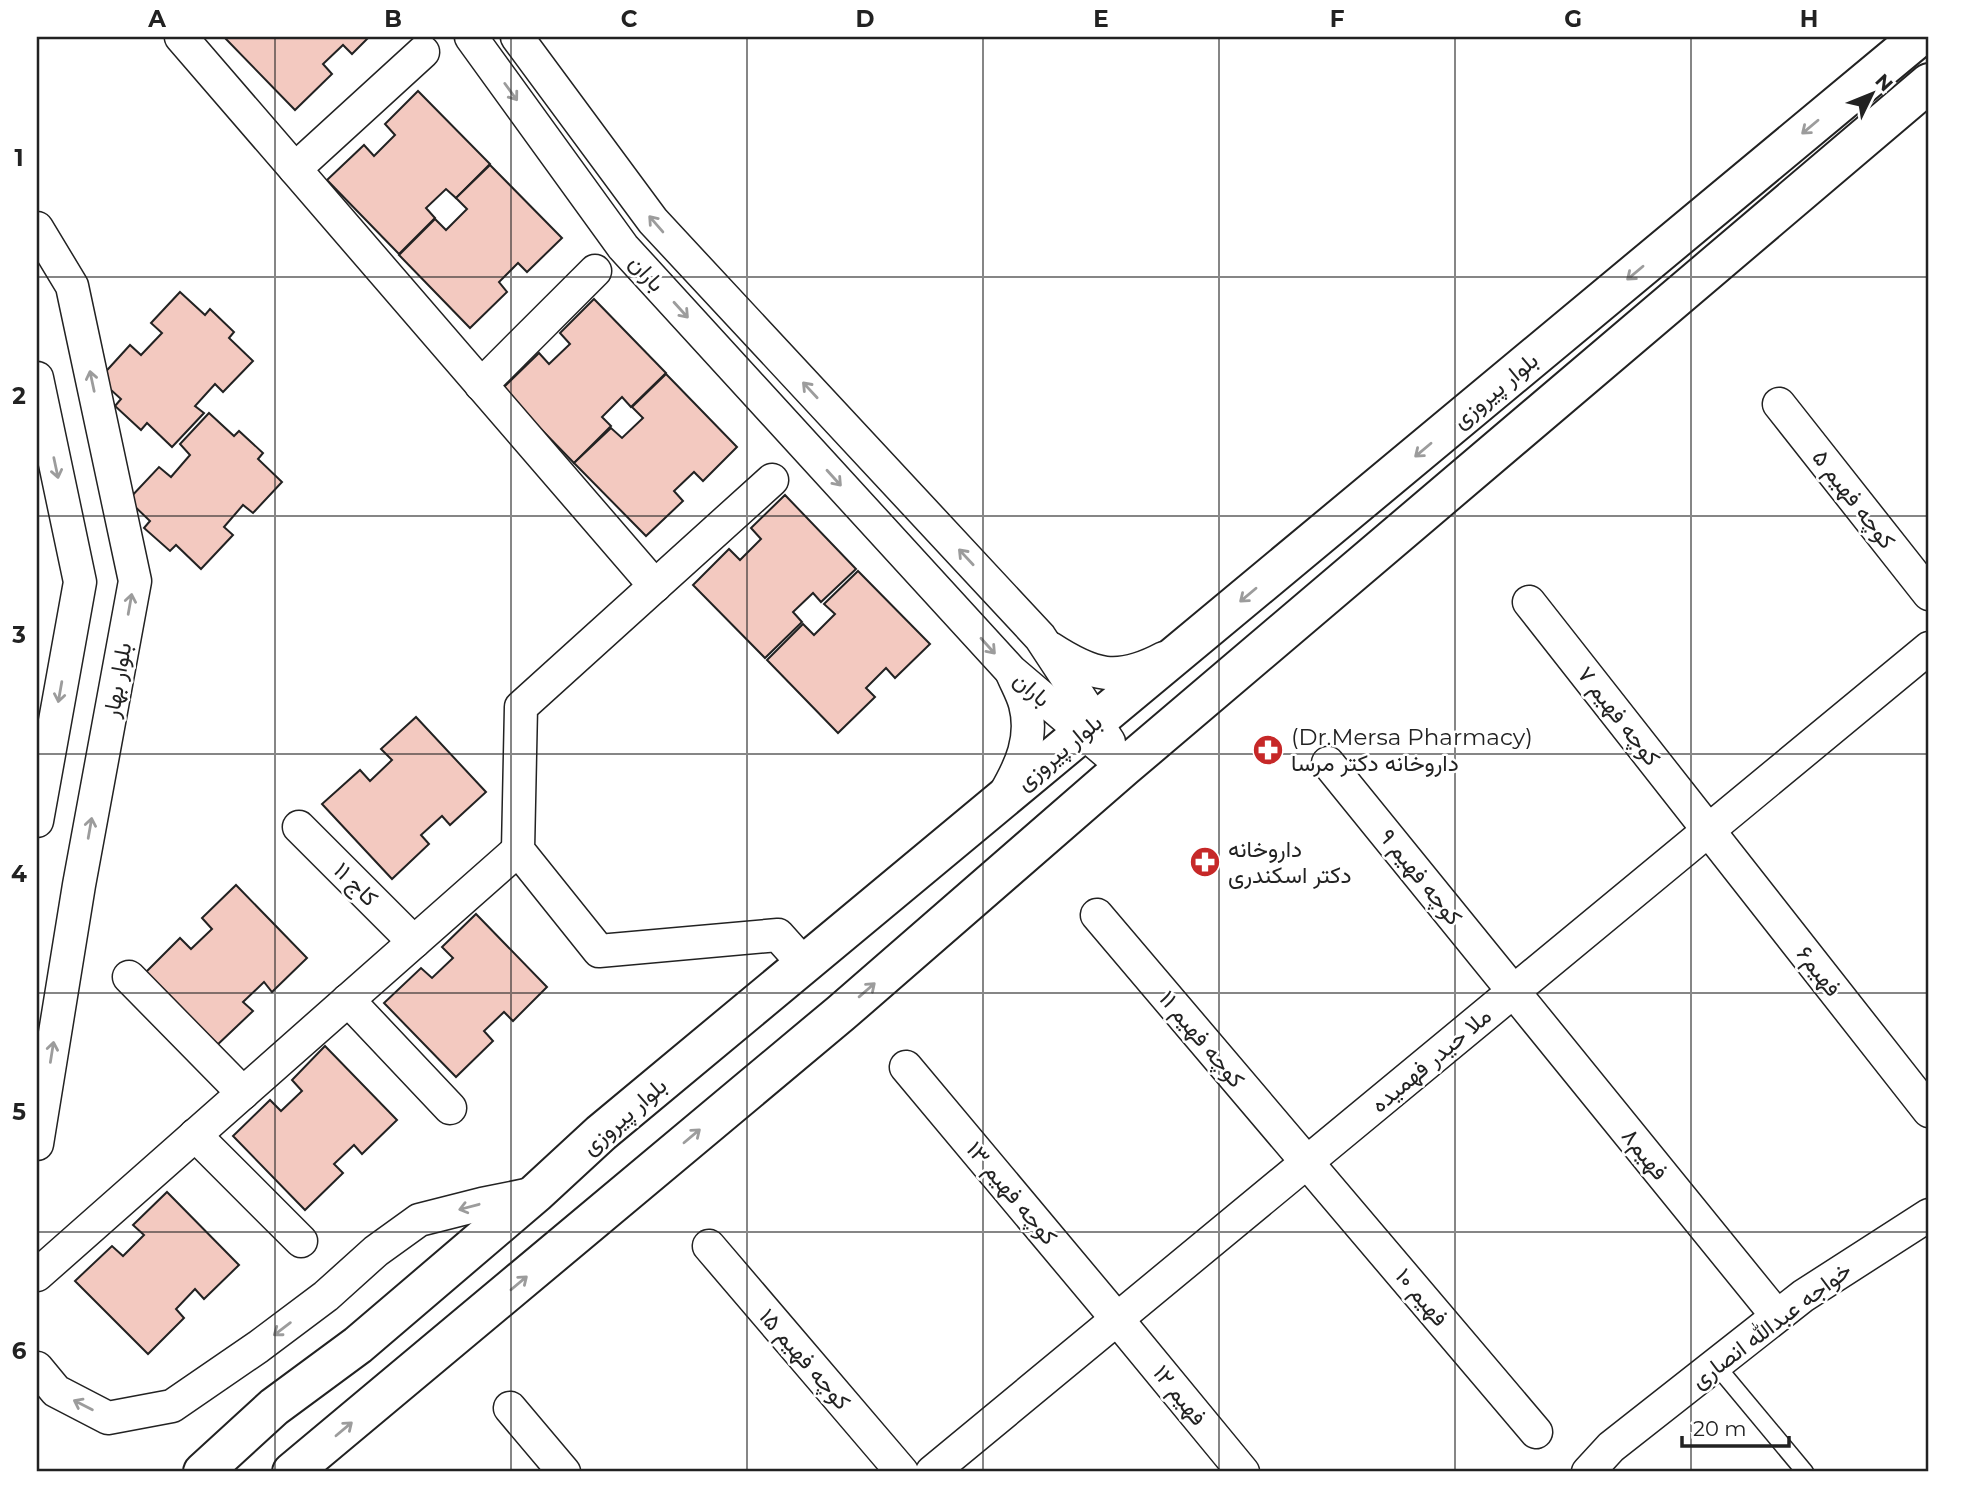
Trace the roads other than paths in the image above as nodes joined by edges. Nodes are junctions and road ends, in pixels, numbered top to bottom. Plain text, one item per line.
1 (181, 37) edge
2 (471, 37) edge
3 (517, 37) edge
4 (1919, 37) edge
5 (423, 52) dead end
6 (1929, 83) edge
7 (295, 169) junction
8 (37, 228) edge
9 (595, 271) dead end
10 (37, 378) edge
11 (481, 385) junction
12 (1779, 404) dead end
13 (772, 480) dead end
14 (655, 586) junction
15 (1929, 594) edge
16 (1530, 602) dead end
17 (1046, 645) junction
18 (1187, 646) junction
19 (1929, 648) edge
20 (1011, 671) junction
21 (1090, 727) junction
22 (1328, 763) dead end
23 (1124, 767) junction
24 (1000, 801) junction
25 (37, 821) edge
26 (299, 827) dead end
27 (1708, 831) junction
28 (518, 850) junction
29 (1097, 915) dead end
30 (414, 942) junction
31 (804, 964) junction
32 (129, 977) dead end
33 (1514, 991) junction
34 (348, 1000) junction
35 (906, 1067) dead end
36 (243, 1093) junction
37 (450, 1108) dead end
38 (1929, 1111) edge
39 (195, 1135) junction
40 (37, 1144) edge
41 (1307, 1162) junction
42 (536, 1193) junction
43 (1929, 1215) edge
44 (301, 1241) dead end
45 (709, 1246) dead end
46 (37, 1275) edge
47 (1777, 1316) junction
48 (1117, 1319) junction
49 (1716, 1364) junction
50 (37, 1368) edge
51 (510, 1408) dead end
52 (1536, 1432) dead end
53 (203, 1472) edge
54 (292, 1472) edge
55 (564, 1472) edge
56 (902, 1472) edge
57 (932, 1472) edge
58 (1243, 1472) edge
59 (1588, 1472) edge
60 (1805, 1472) edge

1 - 7 street
2 -> 20 street, باران
17 -> 3 street, باران
4 -> 18 street, بلوار پیروزی
5 - 7 street
6 - 23 street, بلوار پیروزی
7 - 11 street
40 -> 8 street, بلوار بهار
9 - 11 street
10 -> 25 street
11 - 14 street
12 - 15 street, کوچه فهیم ۵
13 - 14 street
14 - 28 street
16 - 27 street, کوچه فهیم ۷
17 - 18 street
17 - 21 street, باران
18 - 21 street, بلوار پیروزی
19 - 27 street, ملا حیدر فهمیده
20 - 21 street, باران
20 - 24 street
21 - 23 street, باران
21 - 24 street, بلوار پیروزی
22 - 33 street, کوچه فهیم ۹
54 -> 23 street, بلوار پیروزی
24 - 31 street, بلوار پیروزی
26 - 30 street, کاج ۱۱
27 - 33 street, ملا حیدر فهمیده
27 - 38 street, فهیم۶
28 - 30 street
28 - 31 street
29 - 41 street, کوچه فهیم ۱۱
30 - 34 street
31 - 42 street, بلوار پیروزی
32 - 36 street
33 - 41 street, ملا حیدر فهمیده
33 - 47 street, فهیم۸
34 - 36 street
34 - 37 street
35 - 48 street, کوچه فهیم ۱۳
36 - 39 street
39 - 44 street
39 - 46 street
41 - 48 street, ملا حیدر فهمیده
41 - 52 street, فهیم ۱۰
42 -> 50 street
42 - 53 street, بلوار پیروزی
43 - 47 street, خواجه عبدالله انصاری
45 - 56 street, کوچه فهیم ۱۵
47 - 49 street, خواجه عبدالله انصاری
48 - 57 street, ملا حیدر فهمیده
48 - 58 street, فهیم ۱۲
49 - 59 street, خواجه عبدالله انصاری
49 - 60 lane
51 - 55 street

